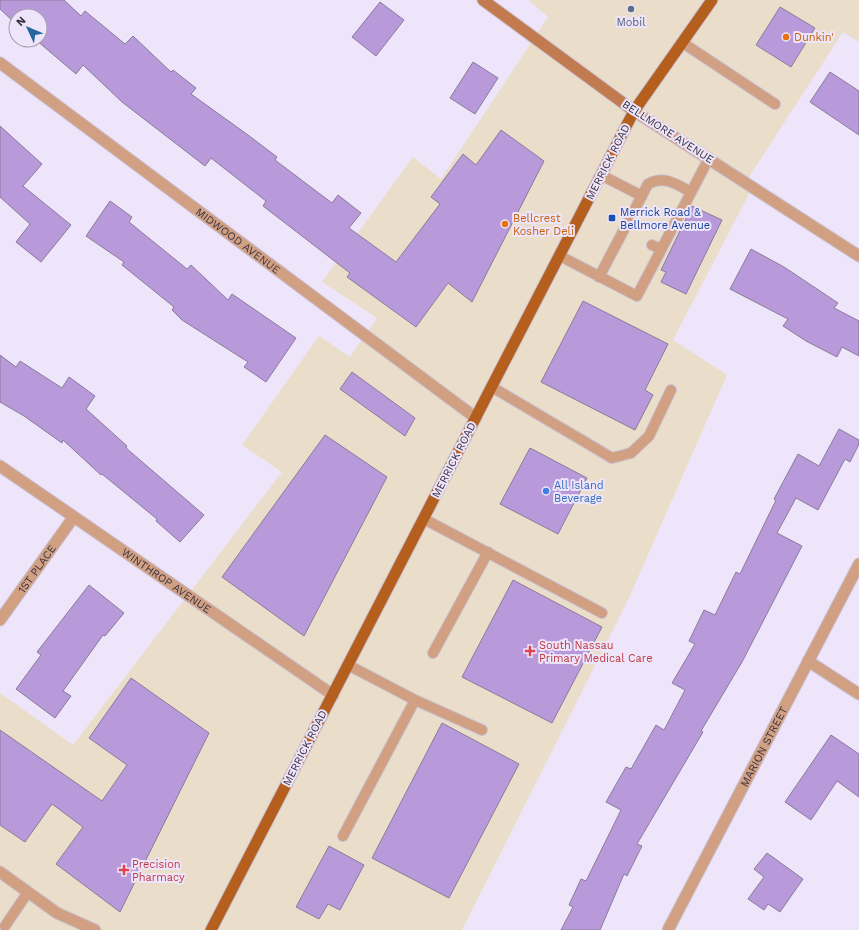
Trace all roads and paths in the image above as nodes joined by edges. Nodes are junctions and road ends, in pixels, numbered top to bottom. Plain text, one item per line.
1 (712, 0) edge
2 (485, 1) edge
3 (683, 43) junction
4 (0, 63) edge
5 (775, 104) dead end
6 (634, 111) junction
7 (709, 158) junction
8 (601, 175) junction
9 (691, 192) junction
10 (641, 203) junction
11 (560, 256) junction
12 (859, 256) edge
13 (599, 277) junction
14 (492, 386) junction
15 (671, 390) dead end
16 (476, 418) junction
17 (0, 466) edge
18 (73, 518) junction
19 (424, 519) junction
20 (488, 552) junction
21 (859, 564) edge
22 (602, 613) dead end
23 (0, 620) edge
24 (433, 653) dead end
25 (808, 661) junction
26 (348, 665) junction
27 (859, 694) edge
28 (333, 695) junction
29 (415, 700) junction
30 (482, 730) dead end
31 (343, 836) dead end
32 (0, 872) edge
33 (28, 892) junction
34 (5, 926) edge
35 (94, 930) edge
36 (211, 930) edge
37 (668, 930) edge

1 - 3 main road, MERRICK ROAD
2 - 6 main road, BELLMORE AVENUE
3 - 5 lane
3 - 6 main road, MERRICK ROAD
4 - 16 street, MIDWOOD AVENUE
6 - 7 street, BELLMORE AVENUE
6 - 8 main road, MERRICK ROAD
7 - 9 lane
7 - 12 street, BELLMORE AVENUE
8 - 10 lane
8 - 11 main road, MERRICK ROAD
9 - 10 lane
9 - 13 lane
10 - 13 lane
11 - 13 lane
11 - 14 main road, MERRICK ROAD
14 - 15 lane
14 - 16 main road, MERRICK ROAD
16 - 19 main road, MERRICK ROAD
17 - 18 street, WINTHROP AVENUE
18 - 23 street, 1ST PLACE
18 - 28 street, WINTHROP AVENUE
19 - 20 lane
19 - 26 main road, MERRICK ROAD
20 - 22 lane
20 - 24 lane
21 - 25 street, MARION STREET
25 - 27 street
25 - 37 street, MARION STREET
26 - 28 main road, MERRICK ROAD
26 - 29 lane
28 - 36 main road, MERRICK ROAD
29 - 30 lane
29 - 31 lane
32 - 33 street
33 - 34 lane
33 - 35 street

